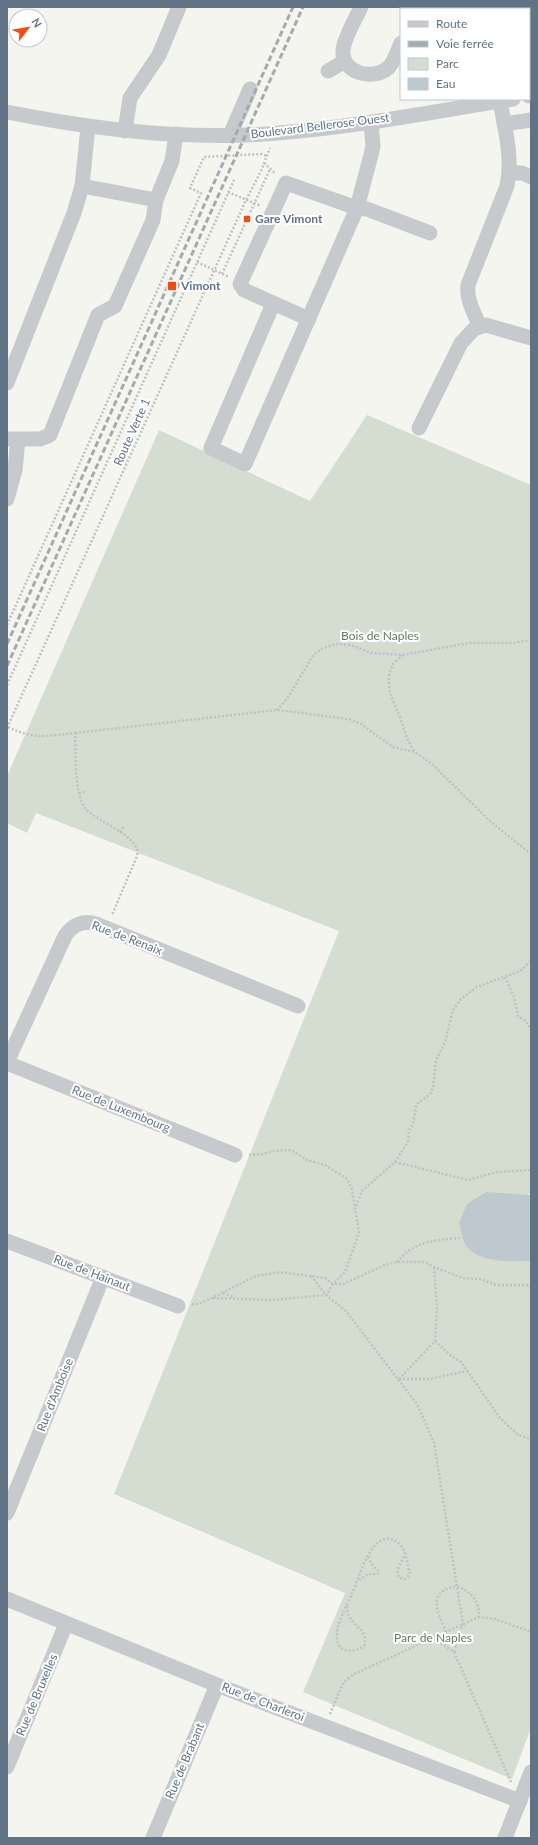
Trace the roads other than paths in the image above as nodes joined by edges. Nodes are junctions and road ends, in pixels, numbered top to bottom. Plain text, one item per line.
1 (179, 7) edge
2 (361, 7) edge
3 (400, 45) edge
4 (345, 61) junction
5 (328, 71) dead end
6 (250, 89) dead end
7 (507, 100) edge
8 (464, 103) edge
9 (7, 112) edge
10 (531, 120) edge
11 (370, 122) junction
12 (504, 124) junction
13 (88, 127) junction
14 (125, 131) junction
15 (176, 134) junction
16 (230, 135) junction
17 (510, 173) junction
18 (531, 177) edge
19 (82, 186) junction
20 (156, 200) junction
21 (357, 208) junction
22 (430, 233) dead end
23 (273, 304) junction
24 (309, 319) junction
25 (480, 326) junction
26 (531, 338) edge
27 (7, 383) edge
28 (419, 428) dead end
29 (13, 439) edge
30 (7, 499) edge
31 (298, 1006) dead end
32 (7, 1063) edge
33 (235, 1155) road end
34 (7, 1241) edge
35 (103, 1277) junction
36 (178, 1306) road end
37 (7, 1513) edge
38 (7, 1599) edge
39 (66, 1624) junction
40 (217, 1685) junction
41 (7, 1767) edge
42 (531, 1772) edge
43 (520, 1801) junction
44 (152, 1838) edge
45 (505, 1838) edge

1 - 14 street
2 - 4 street
3 - 4 street
4 - 5 street
6 - 16 street
7 - 8 street, Boulevard Bellerose Ouest
7 - 12 street
8 - 11 street, Boulevard Bellerose Ouest
9 - 13 street, Boulevard Bellerose Ouest
10 - 12 street
11 - 16 street, Boulevard Bellerose Ouest
11 - 21 street
12 - 17 street
13 - 14 street, Boulevard Bellerose Ouest
13 - 19 street
14 - 15 street, Boulevard Bellerose Ouest
15 - 16 street, Boulevard Bellerose Ouest
15 - 20 street
17 - 18 street
17 - 25 street
19 - 20 street
19 - 27 street
20 - 29 street
21 - 22 street
21 - 23 street
21 - 24 street
23 - 24 street
23 - 24 street
25 - 26 street
25 - 28 street
29 - 30 street
31 - 32 street, Rue de Renaix
32 - 33 street, Rue de Luxembourg
34 - 35 street, Rue de Hainaut
35 - 36 street, Rue de Hainaut
35 - 37 street, Rue d'Amboise
38 - 39 street, Rue de Charleroi
39 - 40 street, Rue de Charleroi
39 - 41 street, Rue de Bruxelles
40 - 43 street, Rue de Charleroi
40 - 44 street, Rue de Brabant
42 - 43 street
43 - 45 street

